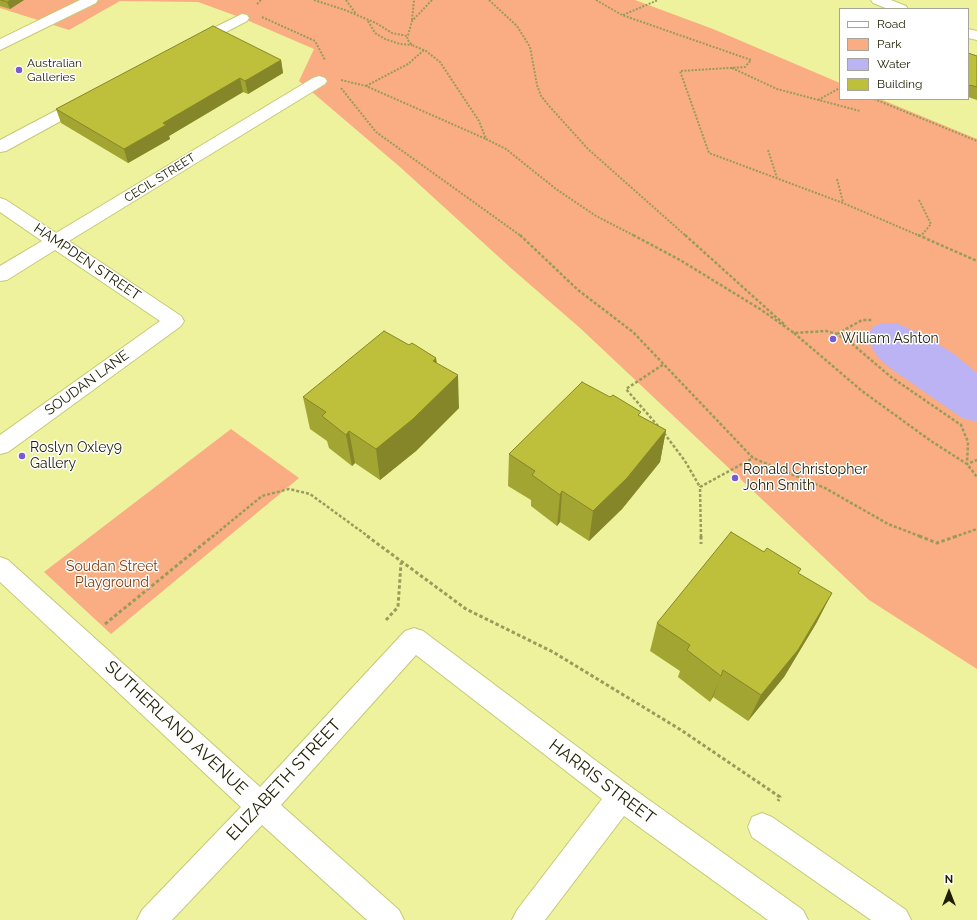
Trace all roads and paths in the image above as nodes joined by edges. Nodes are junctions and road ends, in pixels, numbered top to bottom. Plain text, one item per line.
1 (91, 0) edge
2 (314, 0) edge
3 (346, 0) edge
4 (414, 0) edge
5 (432, 0) edge
6 (488, 0) edge
7 (596, 0) edge
8 (658, 0) edge
9 (878, 0) edge
10 (898, 8) edge
11 (622, 15) junction
12 (261, 16) dead end
13 (358, 16) junction
14 (242, 18) dead end
15 (368, 20) junction
16 (412, 21) junction
17 (407, 36) junction
18 (0, 45) edge
19 (412, 45) junction
20 (424, 50) junction
21 (180, 51) edge
22 (731, 68) junction
23 (327, 80) junction
24 (366, 86) junction
25 (839, 89) edge
26 (97, 95) edge
27 (817, 100) junction
28 (876, 100) edge
29 (860, 111) dead end
30 (486, 139) junction
31 (977, 141) edge
32 (0, 147) edge
33 (768, 150) dead end
34 (777, 178) junction
35 (837, 178) dead end
36 (919, 200) dead end
37 (843, 203) junction
38 (0, 204) edge
39 (921, 236) junction
40 (57, 241) junction
41 (977, 261) edge
42 (0, 275) edge
43 (872, 320) dead end
44 (174, 321) joint
45 (794, 333) junction
46 (837, 334) junction
47 (664, 364) junction
48 (658, 427) edge
49 (663, 432) edge
50 (0, 446) edge
51 (753, 458) junction
52 (977, 460) edge
53 (967, 464) junction
54 (977, 477) edge
55 (700, 488) junction
56 (977, 529) edge
57 (701, 544) dead end
58 (401, 562) junction
59 (0, 567) edge
60 (110, 620) dead end
61 (386, 620) dead end
62 (414, 639) joint
63 (621, 797) junction
64 (780, 797) dead end
65 (261, 806) junction
66 (762, 827) dead end
67 (152, 920) edge
68 (389, 920) edge
69 (527, 920) edge
70 (793, 920) edge
71 (896, 920) edge

1 - 18 street
2 - 13 path
3 - 13 path
4 - 16 path
5 - 16 path
6 - 45 path
7 - 11 path
8 - 11 path
9 - 10 street
11 - 22 path
12 - 23 path
13 - 15 path
14 - 21 street
15 - 17 path
15 - 19 path
16 - 17 path
17 - 19 path
19 - 20 path
20 - 24 path
20 - 30 path
22 - 27 path
22 - 34 path
23 - 24 path
23 - 40 street, CECIL STREET
23 - 47 path
24 - 30 path
25 - 27 path
26 - 32 street
27 - 29 path
28 - 31 path
30 - 45 path
33 - 34 path
34 - 37 path
35 - 37 path
36 - 39 path
37 - 39 path
38 - 40 street, HAMPDEN STREET
39 - 41 path
40 - 42 street, CECIL STREET
40 - 44 street, HAMPDEN STREET
43 - 46 path
44 - 50 street, SOUDAN LANE
45 - 46 path
45 - 53 path
46 - 53 path
47 - 48 path
47 - 51 path
49 - 55 path
51 - 55 path
51 - 56 path
52 - 53 path
53 - 54 path
55 - 57 path
58 - 60 path
58 - 61 path
58 - 64 path
59 - 65 street, SUTHERLAND AVENUE
62 - 63 street, HARRIS STREET
62 - 65 street, ELIZABETH STREET
63 - 69 street
63 - 70 street, HARRIS STREET
65 - 67 street, ELIZABETH STREET
65 - 68 street, SUTHERLAND AVENUE
66 - 71 street

